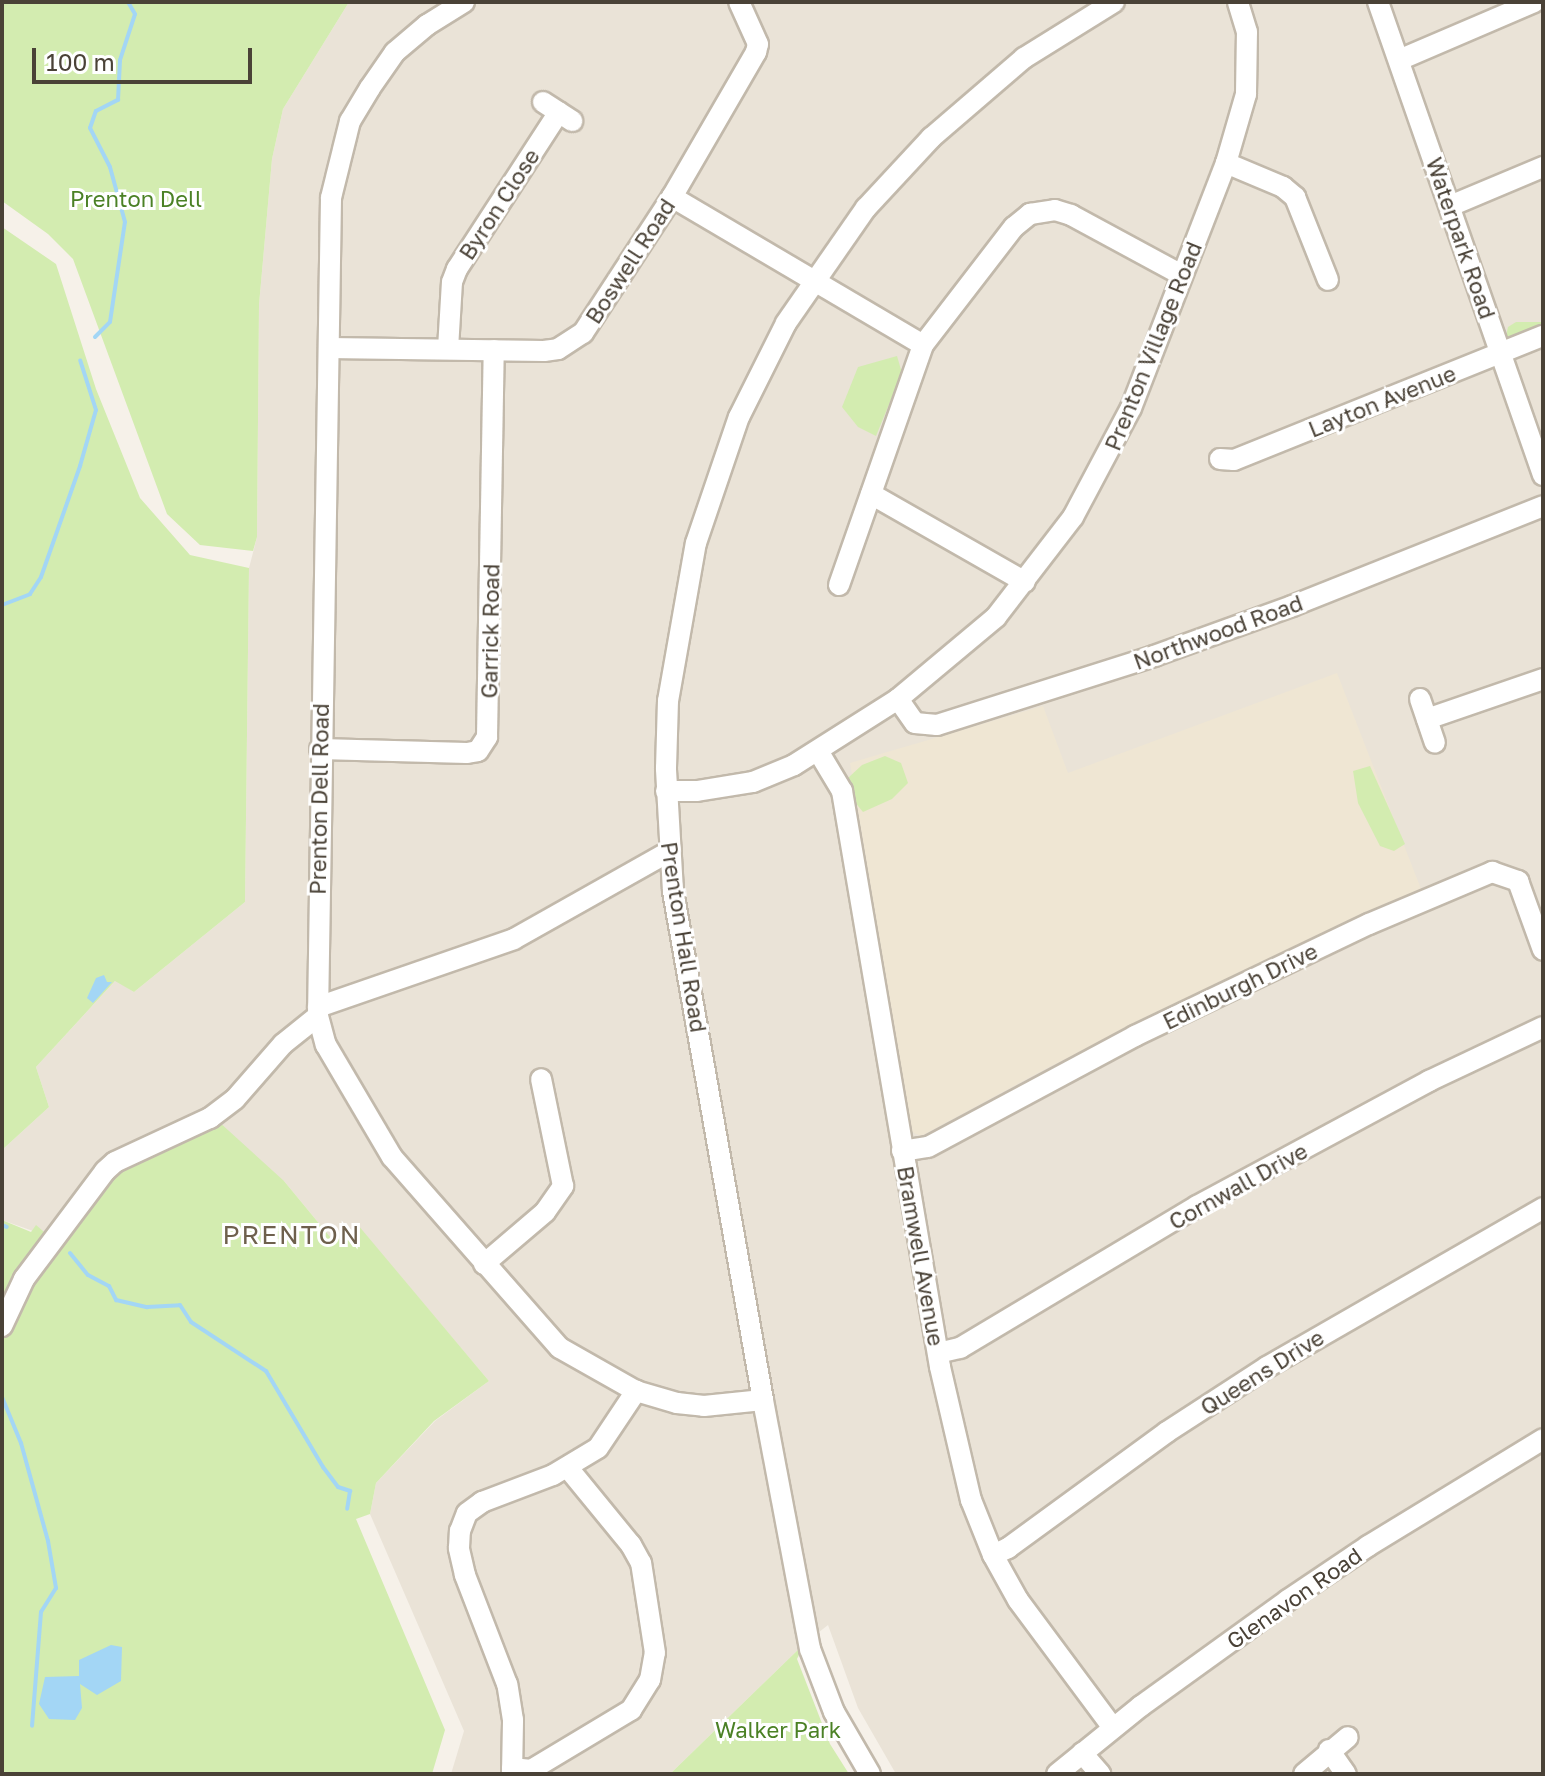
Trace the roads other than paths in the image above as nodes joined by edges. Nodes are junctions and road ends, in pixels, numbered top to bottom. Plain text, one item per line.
1 (464, 2) edge
2 (739, 2) edge
3 (1114, 2) edge
4 (1238, 2) edge
5 (1378, 2) edge
6 (1534, 2) edge
7 (1399, 60) junction
8 (558, 111) dead end
9 (1226, 163) junction
10 (1543, 167) edge
11 (672, 197) junction
12 (1450, 206) junction
13 (1318, 272) dead end
14 (1182, 275) junction
15 (817, 280) junction
16 (1543, 336) edge
17 (923, 345) junction
18 (329, 348) junction
19 (448, 349) junction
20 (494, 350) junction
21 (1501, 354) junction
22 (1220, 459) dead end
23 (1543, 475) edge
24 (871, 494) junction
25 (1543, 506) edge
26 (1025, 582) junction
27 (839, 585) dead end
28 (1543, 679) edge
29 (898, 699) junction
30 (1420, 699) dead end
31 (1427, 719) junction
32 (1435, 743) dead end
33 (320, 749) junction
34 (818, 751) junction
35 (666, 791) junction
36 (670, 851) junction
37 (1543, 950) edge
38 (318, 1011) junction
39 (1543, 1027) edge
40 (541, 1079) dead end
41 (902, 1151) junction
42 (1543, 1208) edge
43 (484, 1264) junction
44 (2, 1326) edge
45 (938, 1353) junction
46 (636, 1391) junction
47 (763, 1400) junction
48 (1543, 1439) edge
49 (568, 1468) junction
50 (993, 1555) junction
51 (1113, 1728) junction
52 (1348, 1737) dead end
53 (1329, 1750) junction
54 (1082, 1753) junction
55 (512, 1771) edge
56 (870, 1774) edge
57 (1057, 1774) edge
58 (1100, 1774) edge
59 (1304, 1774) edge
60 (1346, 1774) edge

1 - 18 street, Prenton Dell Road
2 - 11 street, Boswell Road
3 - 15 street, Prenton Hall Road
4 - 9 street, Prenton Village Road
5 - 7 street, Waterpark Road
6 - 7 street
7 - 12 street, Waterpark Road
8 - 19 street, Byron Close
9 - 13 street
9 - 14 street, Prenton Village Road
10 - 12 street
11 - 15 street
11 - 20 street, Boswell Road
12 - 21 street, Waterpark Road
14 - 17 street
14 - 26 street, Prenton Village Road
15 - 17 street
15 - 35 street, Prenton Hall Road
16 - 21 street, Layton Avenue
17 - 24 street
18 - 19 street, Boswell Road
18 - 33 street, Prenton Dell Road
19 - 20 street, Boswell Road
20 - 33 street, Garrick Road
21 - 22 street, Layton Avenue
21 - 23 street, Waterpark Road
24 - 26 street
24 - 27 street
25 - 29 street, Northwood Road
26 - 29 street, Prenton Village Road
28 - 31 street
29 - 34 street, Prenton Village Road
30 - 31 street
31 - 32 street
33 - 38 street, Prenton Dell Road
34 - 35 street, Prenton Village Road
34 - 41 street, Bramwell Avenue
35 - 36 street, Prenton Hall Road
36 - 38 street
36 - 47 street, Prenton Hall Road
37 - 41 street, Edinburgh Drive
38 - 43 street, Prenton Dell Road
38 - 44 street
39 - 45 street, Cornwall Drive
40 - 43 street
41 - 45 street, Bramwell Avenue
42 - 50 street, Queens Drive
43 - 46 street, Prenton Dell Road
45 - 50 street, Bramwell Avenue
46 - 47 street, Prenton Dell Road
46 - 49 street
47 - 56 street, Prenton Hall Road
48 - 51 street, Glenavon Road
49 - 55 street
49 - 55 street
50 - 51 street, Bramwell Avenue
51 - 54 street, Glenavon Road
52 - 53 street
53 - 59 street
53 - 60 street
54 - 57 street, Glenavon Road
54 - 58 street

